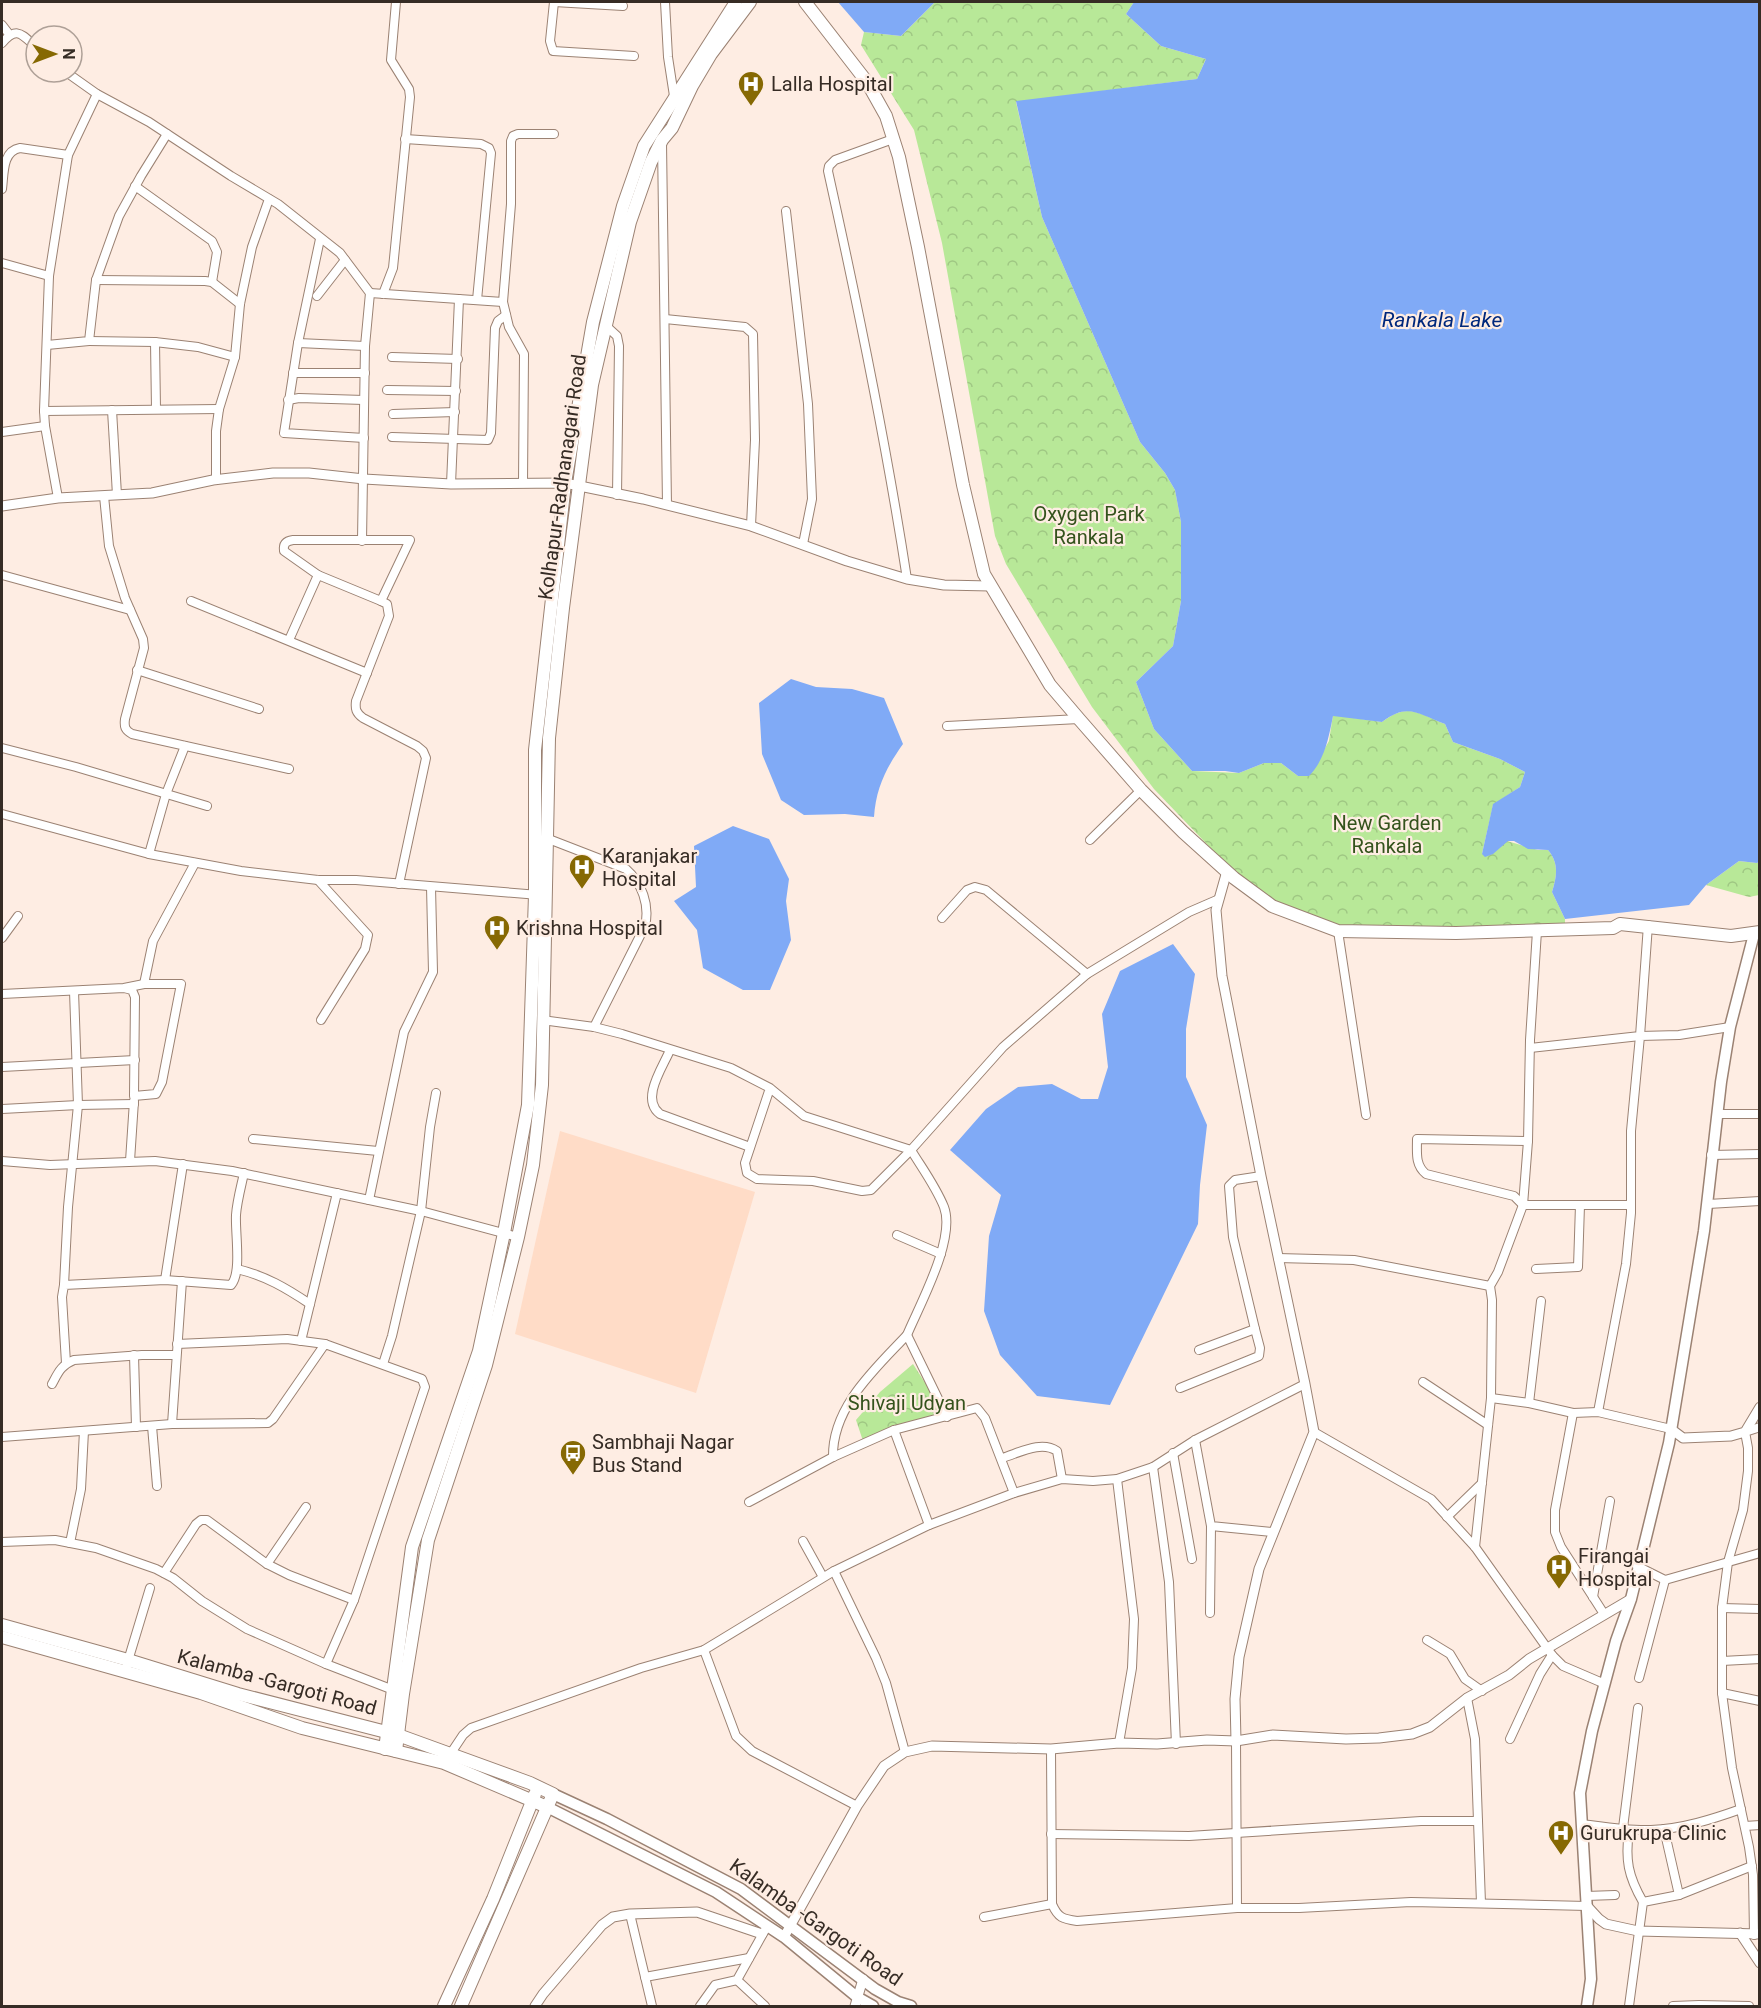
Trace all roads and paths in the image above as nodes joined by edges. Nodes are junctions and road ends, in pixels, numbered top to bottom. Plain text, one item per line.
1 (396, 2) edge
2 (554, 2) edge
3 (665, 2) edge
4 (736, 2) edge
5 (750, 2) edge
6 (805, 2) edge
7 (623, 6) dead end
8 (2, 25) edge
9 (9, 34) junction
10 (24, 37) edge
11 (2, 43) edge
12 (634, 56) dead end
13 (83, 84) edge
14 (97, 94) junction
15 (674, 96) junction
16 (167, 134) junction
17 (554, 134) dead end
18 (405, 139) junction
19 (893, 139) junction
20 (662, 140) junction
21 (68, 155) junction
22 (135, 186) junction
23 (2, 189) edge
24 (270, 199) junction
25 (786, 212) dead end
26 (320, 239) junction
27 (345, 260) junction
28 (2, 263) edge
29 (50, 276) junction
30 (96, 280) junction
31 (212, 282) junction
32 (370, 294) junction
33 (383, 294) junction
34 (317, 296) dead end
35 (459, 299) junction
36 (477, 300) junction
37 (503, 302) junction
38 (240, 303) junction
39 (506, 315) junction
40 (665, 319) junction
41 (605, 326) junction
42 (89, 341) junction
43 (156, 342) junction
44 (298, 343) junction
45 (47, 345) junction
46 (366, 346) junction
47 (235, 357) junction
48 (392, 357) dead end
49 (458, 359) junction
50 (293, 373) junction
51 (365, 373) junction
52 (292, 386) junction
53 (387, 390) dead end
54 (456, 391) junction
55 (299, 398) junction
56 (288, 400) junction
57 (364, 400) junction
58 (156, 409) junction
59 (219, 409) junction
60 (112, 410) junction
61 (44, 411) junction
62 (455, 412) junction
63 (393, 414) dead end
64 (45, 426) junction
65 (2, 432) edge
66 (392, 437) dead end
67 (364, 438) junction
68 (454, 438) junction
69 (216, 480) junction
70 (364, 480) junction
71 (523, 483) junction
72 (565, 483) junction
73 (451, 484) junction
74 (580, 485) junction
75 (117, 495) junction
76 (617, 495) junction
77 (104, 496) junction
78 (58, 498) junction
79 (667, 505) junction
80 (2, 506) edge
81 (751, 526) junction
82 (362, 541) junction
83 (803, 544) junction
84 (2, 575) edge
85 (318, 575) junction
86 (907, 579) junction
87 (990, 586) junction
88 (190, 601) dead end
89 (381, 601) junction
90 (130, 610) junction
91 (289, 640) junction
92 (137, 670) junction
93 (367, 673) junction
94 (259, 709) dead end
95 (1078, 719) junction
96 (947, 726) dead end
97 (185, 746) junction
98 (2, 748) edge
99 (289, 769) dead end
100 (1140, 790) junction
101 (166, 794) junction
102 (207, 806) dead end
103 (2, 814) edge
104 (546, 838) junction
105 (1090, 840) dead end
106 (149, 854) junction
107 (195, 863) junction
108 (1227, 871) junction
109 (318, 880) junction
110 (399, 884) junction
111 (431, 887) junction
112 (541, 895) junction
113 (1219, 899) junction
114 (18, 916) dead end
115 (942, 918) dead end
116 (1648, 925) junction
117 (1338, 931) junction
118 (1537, 931) junction
119 (1758, 934) edge
120 (2, 938) edge
121 (1087, 974) junction
122 (144, 984) junction
123 (124, 988) junction
124 (74, 991) junction
125 (2, 994) edge
126 (321, 1020) dead end
127 (537, 1020) junction
128 (594, 1027) junction
129 (1731, 1027) junction
130 (1640, 1036) junction
131 (1530, 1048) junction
132 (670, 1050) junction
133 (135, 1060) junction
134 (76, 1063) junction
135 (2, 1067) edge
136 (770, 1088) junction
137 (436, 1093) dead end
138 (134, 1100) junction
139 (78, 1105) junction
140 (2, 1109) edge
141 (1366, 1114) dead end
142 (1718, 1114) junction
143 (1760, 1114) edge
144 (253, 1139) dead end
145 (1528, 1141) junction
146 (750, 1147) junction
147 (911, 1150) junction
148 (378, 1151) junction
149 (1760, 1154) edge
150 (1712, 1155) junction
151 (2, 1161) edge
152 (130, 1161) junction
153 (183, 1164) junction
154 (71, 1165) junction
155 (244, 1173) junction
156 (1261, 1176) junction
157 (337, 1193) junction
158 (369, 1200) junction
159 (1760, 1201) edge
160 (1708, 1204) junction
161 (1523, 1205) junction
162 (1580, 1205) junction
163 (1631, 1205) junction
164 (421, 1211) junction
165 (504, 1233) junction
166 (897, 1235) dead end
167 (518, 1236) junction
168 (941, 1254) junction
169 (1278, 1258) junction
170 (237, 1269) junction
171 (1536, 1269) dead end
172 (165, 1280) junction
173 (182, 1281) junction
174 (64, 1285) junction
175 (1490, 1286) junction
176 (1541, 1301) dead end
177 (310, 1304) junction
178 (1255, 1329) junction
179 (907, 1335) junction
180 (301, 1341) junction
181 (177, 1344) junction
182 (325, 1344) junction
183 (1199, 1350) dead end
184 (134, 1355) junction
185 (177, 1355) junction
186 (66, 1363) junction
187 (383, 1364) junction
188 (1423, 1382) dead end
189 (52, 1384) dead end
190 (1305, 1384) junction
191 (1180, 1388) dead end
192 (1491, 1398) junction
193 (1529, 1403) junction
194 (1760, 1407) edge
195 (1598, 1412) junction
196 (1573, 1413) junction
197 (947, 1417) junction
198 (172, 1424) junction
199 (1488, 1425) junction
200 (152, 1426) junction
201 (136, 1427) junction
202 (1760, 1427) edge
203 (1671, 1429) junction
204 (894, 1430) junction
205 (84, 1431) junction
206 (1314, 1432) junction
207 (1745, 1432) junction
208 (2, 1437) edge
209 (1195, 1440) junction
210 (1173, 1453) junction
211 (833, 1457) junction
212 (1002, 1458) junction
213 (1153, 1467) junction
214 (1062, 1479) junction
215 (1117, 1479) junction
216 (1482, 1483) junction
217 (158, 1486) dead end
218 (1014, 1493) junction
219 (1610, 1501) dead end
220 (749, 1502) dead end
221 (306, 1507) dead end
222 (1447, 1517) junction
223 (929, 1525) junction
224 (1211, 1526) junction
225 (1272, 1532) junction
226 (803, 1541) dead end
227 (2, 1542) edge
228 (70, 1543) junction
229 (1475, 1547) junction
230 (1760, 1553) edge
231 (1192, 1559) dead end
232 (1728, 1562) junction
233 (267, 1564) junction
234 (1637, 1566) junction
235 (834, 1571) junction
236 (164, 1573) junction
237 (823, 1577) junction
238 (1665, 1580) junction
239 (150, 1588) dead end
240 (1593, 1597) junction
241 (1630, 1599) junction
242 (354, 1600) junction
243 (1722, 1608) junction
244 (1760, 1609) edge
245 (1210, 1613) dead end
246 (1604, 1614) junction
247 (2, 1625) edge
248 (2, 1637) edge
249 (1427, 1640) dead end
250 (704, 1650) junction
251 (1550, 1652) junction
252 (1760, 1659) edge
253 (1722, 1661) junction
254 (327, 1664) junction
255 (127, 1666) junction
256 (1639, 1678) dead end
257 (1605, 1684) junction
258 (1482, 1691) junction
259 (398, 1692) junction
260 (1722, 1693) junction
261 (1467, 1698) junction
262 (1760, 1701) edge
263 (1638, 1708) dead end
264 (393, 1733) junction
265 (1510, 1739) dead end
266 (1236, 1741) junction
267 (1119, 1743) junction
268 (1176, 1744) junction
269 (1051, 1749) junction
270 (391, 1750) junction
271 (905, 1752) junction
272 (448, 1758) junction
273 (539, 1787) junction
274 (553, 1794) junction
275 (532, 1800) junction
276 (856, 1806) junction
277 (547, 1807) junction
278 (1741, 1809) junction
279 (1478, 1821) junction
280 (1582, 1824) junction
281 (1760, 1825) edge
282 (1745, 1826) junction
283 (1626, 1829) junction
284 (1664, 1829) junction
285 (1237, 1833) junction
286 (1051, 1834) junction
287 (1752, 1866) junction
288 (1756, 1883) edge
289 (1615, 1895) dead end
290 (1679, 1895) junction
291 (1586, 1901) junction
292 (1643, 1902) junction
293 (1481, 1903) junction
294 (1052, 1904) junction
295 (1237, 1908) junction
296 (630, 1914) junction
297 (984, 1917) dead end
298 (791, 1926) junction
299 (765, 1930) junction
300 (1638, 1931) junction
301 (1740, 1933) junction
302 (1757, 1935) edge
303 (784, 1937) junction
304 (749, 1958) junction
305 (1760, 1963) edge
306 (645, 1977) junction
307 (863, 1979) junction
308 (737, 1980) junction
309 (856, 2002) edge
310 (444, 2007) edge
311 (460, 2007) edge
312 (535, 2007) edge
313 (652, 2007) edge
314 (700, 2007) edge
315 (765, 2007) edge
316 (873, 2007) edge
317 (911, 2007) edge
318 (1587, 2007) edge
319 (1629, 2007) edge
320 (1672, 2007) edge
321 (1749, 2007) edge

1 - 18 street
2 - 7 street
2 - 12 street
3 - 15 street
4 - 15 main road
5 - 20 main road, Kolhapur-Radhanagari Road
6 - 19 main road
8 - 9 street
9 - 10 street
9 - 11 street
13 - 14 street
14 - 16 street
14 - 21 street
15 - 72 main road
16 - 22 street
16 - 24 street
17 - 37 street
18 - 33 street
18 - 36 street
19 - 86 street
19 - 87 main road
20 - 40 street
20 - 41 main road, Kolhapur-Radhanagari Road
21 - 23 street
21 - 29 street
22 - 30 street
22 - 31 street
24 - 26 street
24 - 38 street
25 - 83 street
26 - 27 street
26 - 44 street
27 - 32 street
27 - 34 street
28 - 29 street
29 - 45 street
30 - 31 street
30 - 42 street
31 - 38 street
32 - 33 street
32 - 46 street
33 - 35 street
35 - 36 street
35 - 49 street
36 - 37 street
37 - 39 street
38 - 47 street
39 - 68 street
39 - 71 street
40 - 79 street
40 - 81 street
41 - 74 main road, Kolhapur-Radhanagari Road
41 - 76 street
42 - 43 street
42 - 45 street
43 - 47 street
43 - 58 street
44 - 46 street
44 - 50 street
45 - 61 street
46 - 51 street
47 - 59 street
48 - 49 street
49 - 54 street
50 - 51 street
50 - 52 street
51 - 57 street
52 - 55 street
52 - 56 street
53 - 54 street
54 - 62 street
55 - 56 street
55 - 57 street
56 - 67 street
57 - 67 street
58 - 59 street
58 - 60 street
59 - 69 street
60 - 61 street
60 - 75 street
61 - 64 street
62 - 63 street
62 - 68 street
64 - 65 street
64 - 78 street
66 - 68 street
67 - 70 street
68 - 73 street
69 - 70 street
69 - 75 street
70 - 73 street
70 - 82 street
71 - 72 street
71 - 73 street
72 - 74 street
72 - 112 main road
74 - 76 street
74 - 104 main road, Kolhapur-Radhanagari Road
75 - 77 street
76 - 79 street
77 - 78 street
77 - 90 street
78 - 80 street
79 - 81 street
81 - 83 street
82 - 85 street
82 - 89 street
83 - 86 street
84 - 90 street
85 - 89 street
85 - 91 street
86 - 87 street
87 - 95 main road
88 - 91 street
89 - 93 street
90 - 92 street
91 - 93 street
92 - 94 street
92 - 97 street
93 - 110 street
95 - 96 street
95 - 100 main road
97 - 99 street
97 - 101 street
98 - 101 street
100 - 105 street
100 - 108 main road
101 - 102 street
101 - 106 street
103 - 106 street
104 - 112 main road, Kolhapur-Radhanagari Road
104 - 128 street
106 - 107 street
107 - 109 street
107 - 122 street
108 - 113 street
108 - 117 main road
109 - 110 street
109 - 126 street
110 - 111 street
111 - 112 street
111 - 148 street
112 - 127 main road
112 - 127 main road, Kolhapur-Radhanagari Road
113 - 121 street
113 - 156 street
114 - 120 street
115 - 121 street
116 - 118 main road
116 - 119 main road
116 - 130 street
117 - 118 main road
117 - 141 street
118 - 131 street
119 - 129 main road
121 - 147 street
122 - 123 street
122 - 138 street
123 - 124 street
123 - 133 street
124 - 125 street
124 - 134 street
127 - 128 street
127 - 165 main road
127 - 167 main road
128 - 132 street
129 - 130 street
129 - 142 main road
130 - 131 street
130 - 163 street
131 - 145 street
132 - 136 street
132 - 146 street
133 - 134 street
133 - 138 street
134 - 135 street
134 - 139 street
136 - 146 street
136 - 147 street
137 - 164 street
138 - 139 street
138 - 152 street
139 - 140 street
139 - 154 street
142 - 143 street
142 - 150 main road
144 - 148 street
145 - 161 street
145 - 161 street
146 - 147 street
147 - 168 street
148 - 158 street
149 - 150 street
150 - 160 main road
151 - 154 street
152 - 153 street
152 - 154 street
153 - 155 street
153 - 172 street
154 - 174 street
155 - 157 street
155 - 170 street
156 - 169 street
156 - 178 street
157 - 158 street
157 - 177 street
158 - 164 street
159 - 160 street
160 - 203 main road
161 - 162 street
161 - 175 street
162 - 163 street
162 - 171 street
163 - 195 street
164 - 165 street
164 - 187 street
165 - 167 street
165 - 259 main road
166 - 168 street
167 - 259 main road
168 - 179 street
169 - 175 street
169 - 190 street
170 - 173 street
170 - 177 street
172 - 173 street
172 - 174 street
173 - 181 street
174 - 186 street
175 - 192 street
176 - 193 street
177 - 180 street
178 - 183 street
178 - 191 street
179 - 197 street
179 - 211 street
180 - 181 street
180 - 182 street
181 - 185 street
182 - 187 street
182 - 198 street
184 - 185 street
184 - 186 street
184 - 201 street
185 - 198 street
186 - 189 street
187 - 242 street
188 - 199 street
190 - 206 street
190 - 209 street
192 - 193 street
192 - 199 street
193 - 196 street
194 - 207 street
195 - 196 street
195 - 203 street
196 - 240 street
197 - 204 street
197 - 212 street
198 - 200 street
199 - 216 street
200 - 201 street
200 - 217 street
201 - 205 street
202 - 207 street
203 - 207 street
203 - 234 main road
204 - 211 street
204 - 223 street
205 - 208 street
205 - 228 street
206 - 222 street
206 - 225 street
207 - 232 street
209 - 210 street
209 - 224 street
210 - 213 street
210 - 231 street
211 - 220 street
212 - 214 street
212 - 218 street
213 - 215 street
213 - 268 street
214 - 215 street
214 - 218 street
215 - 267 street
216 - 222 street
216 - 229 street
218 - 223 street
219 - 240 street
221 - 233 street
222 - 229 street
223 - 235 street
224 - 225 street
224 - 245 street
225 - 266 street
226 - 237 street
227 - 228 street
228 - 236 street
229 - 251 street
230 - 232 street
232 - 238 street
232 - 243 street
233 - 236 street
233 - 242 street
234 - 238 street
234 - 241 main road
235 - 237 street
235 - 271 street
236 - 254 street
237 - 250 street
238 - 256 street
239 - 255 street
240 - 246 street
241 - 246 street
241 - 257 main road
242 - 254 street
243 - 244 street
243 - 253 street
246 - 251 street
247 - 255 main road, Kalamba -Gargoti Road
248 - 255 main road
249 - 258 street
250 - 272 street
250 - 276 street
251 - 257 street
251 - 258 street
251 - 265 street
252 - 253 street
253 - 260 street
254 - 259 street
255 - 264 main road, Kalamba -Gargoti Road
255 - 270 main road
257 - 280 main road
258 - 261 street
259 - 264 main road
260 - 262 street
260 - 278 street
261 - 266 street
261 - 279 street
263 - 283 street
264 - 270 main road
264 - 272 main road, Kalamba -Gargoti Road
266 - 268 street
266 - 285 street
267 - 268 street
267 - 269 street
269 - 271 street
269 - 286 street
270 - 272 main road
271 - 276 street
272 - 273 main road, Kalamba -Gargoti Road
272 - 275 main road, Kalamba -Gargoti Road
273 - 274 main road, Kalamba -Gargoti Road
273 - 275 main road
274 - 277 main road
274 - 298 main road, Kalamba -Gargoti Road
275 - 277 main road, Kalamba -Gargoti Road
275 - 310 main road
276 - 298 street
277 - 299 main road, Kalamba -Gargoti Road
277 - 311 main road
278 - 282 street
278 - 284 street
279 - 285 street
279 - 293 street
280 - 283 street
280 - 291 main road
281 - 282 street
282 - 287 street
283 - 284 street
283 - 292 street
284 - 290 street
285 - 286 street
285 - 295 street
286 - 294 street
287 - 288 street
287 - 290 street
288 - 302 street
289 - 291 street
290 - 292 street
291 - 293 street
291 - 300 street
291 - 318 main road
292 - 300 street
293 - 295 street
294 - 295 street
294 - 297 street
296 - 299 street
296 - 306 street
296 - 312 street
298 - 303 street
298 - 307 main road, Kalamba -Gargoti Road
299 - 303 main road, Kalamba -Gargoti Road
299 - 304 street
300 - 301 street
300 - 319 street
301 - 302 street
301 - 305 street
303 - 309 main road, Kalamba -Gargoti Road
304 - 306 street
304 - 308 street
306 - 313 street
307 - 309 street
307 - 317 main road, Kalamba -Gargoti Road
308 - 314 street
308 - 315 street
309 - 316 main road, Kalamba -Gargoti Road
320 - 321 street

